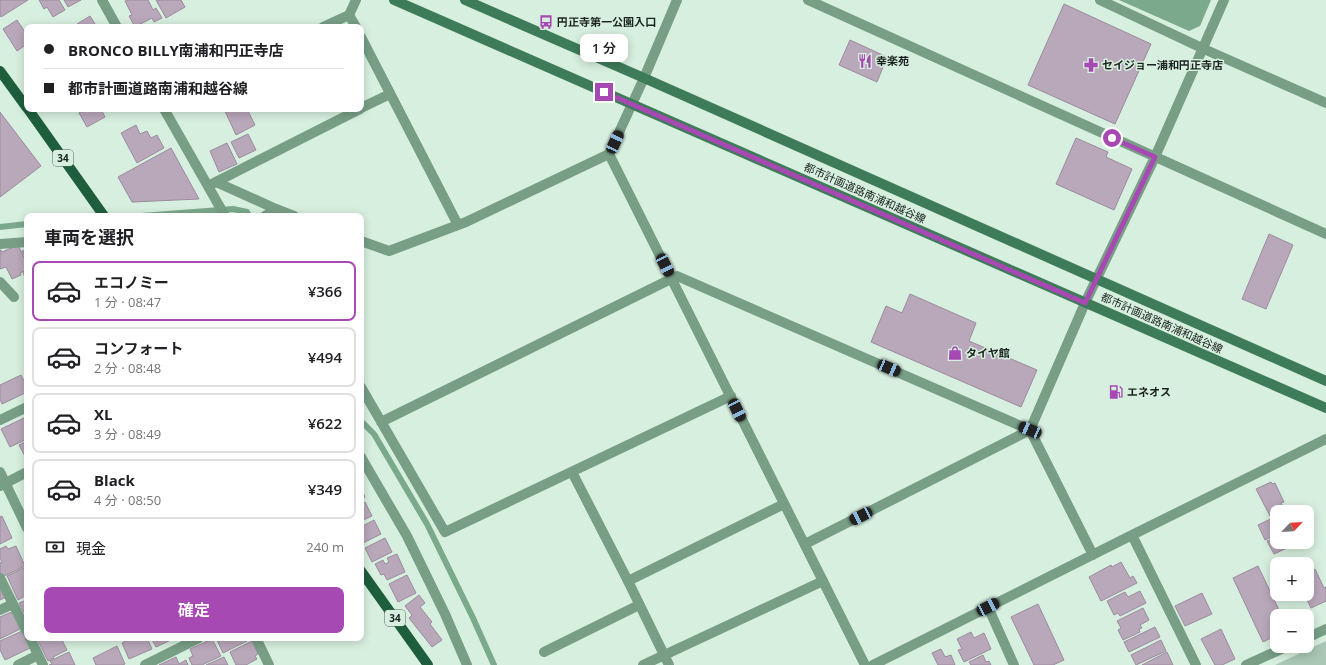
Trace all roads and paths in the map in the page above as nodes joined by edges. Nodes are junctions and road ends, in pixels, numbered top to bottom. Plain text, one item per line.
1 (102, 0) edge
2 (356, 0) edge
3 (394, 0) edge
4 (465, 0) edge
5 (677, 0) edge
6 (808, 0) edge
7 (1100, 0) edge
8 (1224, 0) edge
9 (349, 15) junction
10 (115, 24) edge
11 (330, 24) edge
12 (354, 24) edge
13 (364, 44) edge
14 (1204, 48) junction
15 (0, 70) edge
16 (644, 78) junction
17 (390, 94) junction
18 (1326, 103) edge
19 (632, 104) junction
20 (24, 105) edge
21 (364, 107) edge
22 (29, 112) edge
23 (166, 112) edge
24 (354, 112) edge
25 (609, 154) junction
26 (1155, 157) junction
27 (212, 184) junction
28 (102, 213) edge
29 (224, 213) edge
30 (276, 213) edge
31 (458, 225) junction
32 (1326, 234) edge
33 (24, 242) edge
34 (364, 242) edge
35 (0, 244) edge
36 (672, 278) junction
37 (1096, 279) junction
38 (0, 282) edge
39 (14, 298) dead end
40 (1085, 303) junction
41 (1326, 381) edge
42 (364, 393) edge
43 (731, 396) junction
44 (24, 408) edge
45 (1326, 408) edge
46 (0, 420) edge
47 (381, 422) junction
48 (1030, 430) junction
49 (1326, 439) edge
50 (364, 462) edge
51 (0, 472) edge
52 (572, 472) junction
53 (24, 474) edge
54 (3, 484) edge
55 (784, 504) junction
56 (24, 522) edge
57 (1132, 535) junction
58 (805, 544) junction
59 (1093, 555) junction
60 (364, 575) edge
61 (0, 578) edge
62 (628, 581) junction
63 (823, 581) junction
64 (13, 604) junction
65 (639, 605) junction
66 (988, 607) junction
67 (0, 610) edge
68 (24, 626) edge
69 (1326, 629) edge
70 (1314, 635) edge
71 (31, 641) edge
72 (193, 641) edge
73 (257, 641) edge
74 (544, 652) dead end
75 (1273, 653) edge
76 (38, 655) junction
77 (664, 655) junction
78 (18, 665) edge
79 (43, 665) edge
80 (145, 665) edge
81 (269, 665) edge
82 (428, 665) edge
83 (467, 665) edge
84 (643, 665) edge
85 (669, 665) edge
86 (865, 665) edge
87 (873, 665) edge
88 (1014, 665) edge
89 (1196, 665) edge
90 (1246, 665) edge

1 - 10 street
2 - 9 street
3 - 19 street, 都市計画道路南浦和越谷線
4 - 16 street, 都市計画道路南浦和越谷線
5 - 16 street
6 - 26 street
7 - 14 street
8 - 14 street
9 - 11 street
9 - 12 street
13 - 17 street
14 - 18 street
14 - 26 street
15 - 20 main road, 34
16 - 19 street
16 - 37 street, 都市計画道路南浦和越谷線
17 - 21 street
17 - 31 street
19 - 25 street
19 - 40 street, 都市計画道路南浦和越谷線
22 - 28 main road, 34
23 - 27 street
24 - 27 street
25 - 31 street
25 - 36 street
26 - 32 street
26 - 37 street
27 - 29 street
27 - 30 street
31 - 34 street
33 - 35 street
36 - 43 street
36 - 47 street
36 - 48 street
37 - 40 street
37 - 41 street, 都市計画道路南浦和越谷線
38 - 39 street
40 - 45 street, 都市計画道路南浦和越谷線
40 - 48 street
42 - 47 street
43 - 52 street
43 - 55 street
44 - 46 street
47 - 52 street
48 - 58 street
48 - 59 street
49 - 57 street
50 - 83 street
51 - 54 street
52 - 62 street
53 - 54 street
54 - 56 street
55 - 58 street
55 - 62 street
57 - 59 street
57 - 89 street
58 - 63 street
59 - 66 street
60 - 82 main road, 34
61 - 64 street
62 - 65 street
63 - 77 street
63 - 86 street
64 - 67 street
64 - 68 street
65 - 74 street
65 - 77 street
66 - 87 street
66 - 88 street
69 - 70 street
71 - 76 street
72 - 80 street
73 - 81 street
75 - 90 street
76 - 78 street
76 - 79 street
77 - 84 street
77 - 85 street

